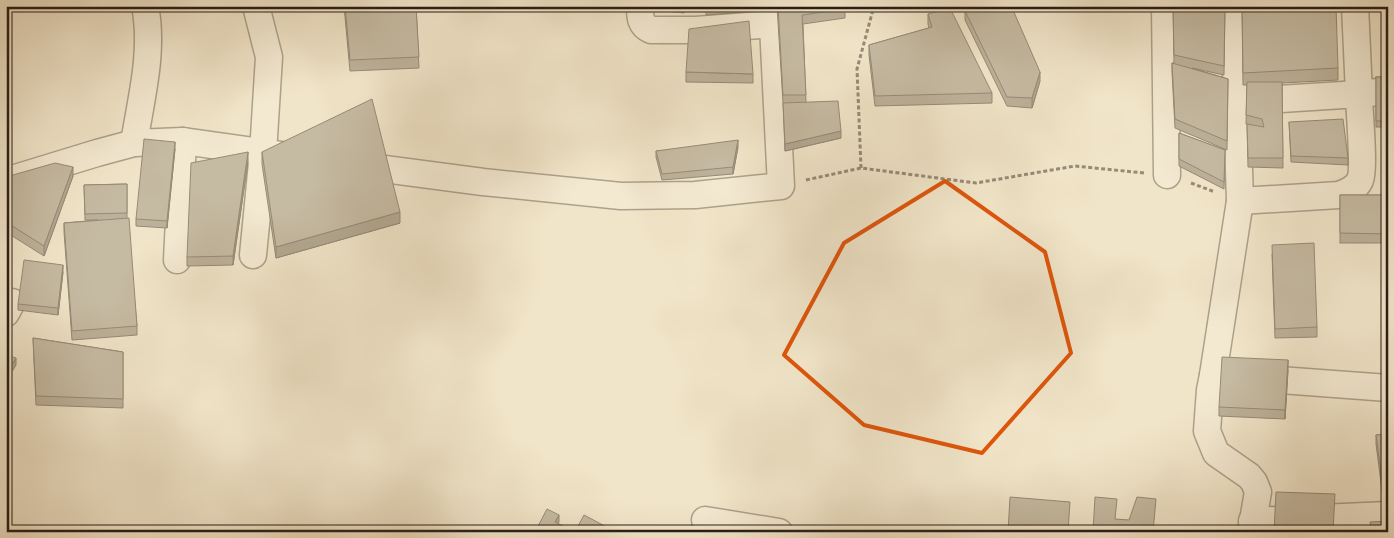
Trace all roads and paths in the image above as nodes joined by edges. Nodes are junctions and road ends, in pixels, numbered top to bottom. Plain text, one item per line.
1 (145, 6) edge
2 (256, 6) edge
3 (640, 6) edge
4 (874, 6) edge
5 (1164, 6) edge
6 (1234, 6) edge
7 (1355, 6) edge
8 (772, 15) edge
9 (696, 18) edge
10 (1388, 92) edge
11 (1359, 94) junction
12 (1237, 101) junction
13 (183, 142) junction
14 (134, 143) junction
15 (263, 153) junction
16 (861, 168) junction
17 (1167, 175) junction
18 (6, 179) edge
19 (781, 186) junction
20 (1240, 201) junction
21 (253, 255) dead end
22 (177, 260) dead end
23 (1213, 375) junction
24 (1388, 388) edge
25 (705, 520) dead end
26 (1374, 521) edge
27 (1252, 527) edge
28 (780, 532) edge

1 - 14 street
2 - 15 street
3 - 9 street
4 - 16 path
5 - 17 street
6 - 12 street
7 - 11 street
8 - 9 street
8 - 19 street
10 - 11 street
11 - 12 street
11 - 20 street
12 - 20 street
13 - 14 street
13 - 15 street
13 - 22 street
14 - 18 street
15 - 19 street
15 - 21 street
16 - 17 path
16 - 19 path
17 - 20 path
20 - 23 street
23 - 24 street
23 - 27 street
25 - 28 street
26 - 27 street

